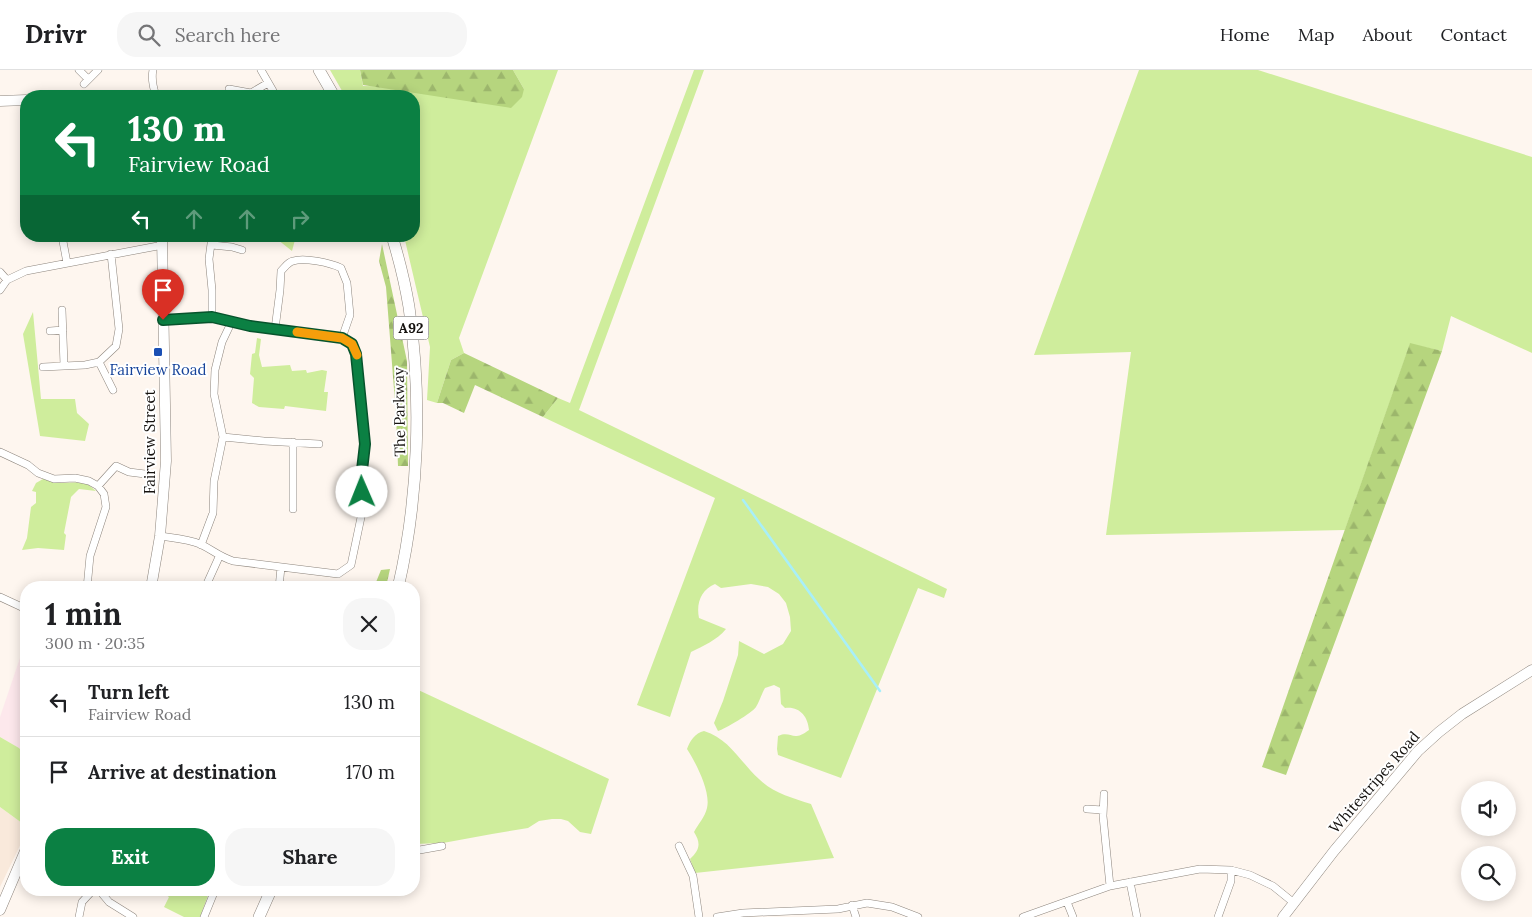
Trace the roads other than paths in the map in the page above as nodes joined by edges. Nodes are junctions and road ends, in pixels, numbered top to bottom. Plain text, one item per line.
1 (79, 70) edge
2 (98, 70) edge
3 (153, 70) edge
4 (260, 70) edge
5 (319, 70) edge
6 (268, 83) junction
7 (154, 90) edge
8 (256, 90) edge
9 (272, 90) edge
10 (331, 90) edge
11 (20, 100) edge
12 (0, 101) edge
13 (63, 242) edge
14 (155, 242) edge
15 (162, 242) edge
16 (393, 242) edge
17 (212, 245) joint
18 (242, 250) dead end
19 (111, 254) junction
20 (66, 263) junction
21 (0, 272) edge
22 (7, 280) junction
23 (0, 290) edge
24 (62, 310) dead end
25 (212, 317) junction
26 (163, 320) junction
27 (232, 321) junction
28 (275, 328) junction
29 (63, 330) junction
30 (50, 331) dead end
31 (342, 338) junction
32 (99, 362) junction
33 (64, 366) junction
34 (43, 367) dead end
35 (113, 390) dead end
36 (222, 437) junction
37 (293, 442) junction
38 (319, 444) dead end
39 (0, 452) edge
40 (145, 474) dead end
41 (98, 486) junction
42 (293, 509) dead end
43 (160, 536) junction
44 (202, 545) junction
45 (219, 557) junction
46 (281, 567) junction
47 (88, 581) edge
48 (152, 581) edge
49 (208, 581) edge
50 (280, 581) edge
51 (399, 581) edge
52 (0, 597) edge
53 (20, 606) edge
54 (1532, 670) edge
55 (1104, 794) dead end
56 (1087, 809) dead end
57 (1103, 810) junction
58 (442, 846) dead end
59 (680, 846) dead end
60 (420, 850) edge
61 (20, 863) edge
62 (1231, 870) junction
63 (1130, 882) junction
64 (1110, 886) junction
65 (88, 896) edge
66 (104, 896) edge
67 (213, 896) edge
68 (268, 896) edge
69 (1067, 902) junction
70 (1294, 903) junction
71 (852, 905) junction
72 (0, 910) edge
73 (815, 914) edge
74 (743, 915) edge
75 (79, 917) edge
76 (133, 917) edge
77 (204, 917) edge
78 (258, 917) edge
79 (699, 917) edge
80 (717, 917) edge
81 (856, 917) edge
82 (918, 917) edge
83 (1023, 917) edge
84 (1073, 917) edge
85 (1137, 917) edge
86 (1218, 917) edge
87 (1283, 917) edge

1 - 2 street
3 - 7 street
4 - 6 street
5 - 10 main road
6 - 8 street
6 - 9 street
11 - 12 street
13 - 20 street
14 - 19 street
15 - 26 street, Fairview Street
16 - 51 main road, The Parkway / A92
17 - 18 street
17 - 25 street
19 - 20 street
19 - 32 street
20 - 22 street
21 - 22 street
22 - 23 street
24 - 29 street
25 - 26 street
25 - 27 street
26 - 43 street, Fairview Street
27 - 28 street
27 - 36 street
28 - 31 street
28 - 31 street
29 - 30 street
29 - 33 street
31 - 46 street
32 - 33 street
32 - 35 street
33 - 34 street
36 - 37 street
36 - 44 street
37 - 38 street
37 - 42 street
39 - 41 street
40 - 41 street
41 - 47 street
43 - 44 street
43 - 48 street, Fairview Street
44 - 45 street
45 - 46 street
45 - 49 street
46 - 50 street
52 - 53 street
54 - 70 street, Whitestripes Road
55 - 57 street
56 - 57 street
57 - 64 street
58 - 60 street
59 - 79 street
61 - 72 street
62 - 63 street
62 - 70 street
62 - 86 street
63 - 64 street
63 - 85 street
64 - 69 street
65 - 75 street
66 - 76 street
67 - 77 street
68 - 78 main road
69 - 83 street
69 - 84 street
70 - 87 street, Whitestripes Road
71 - 73 street
71 - 81 street
71 - 82 street
73 - 74 street
74 - 80 street

